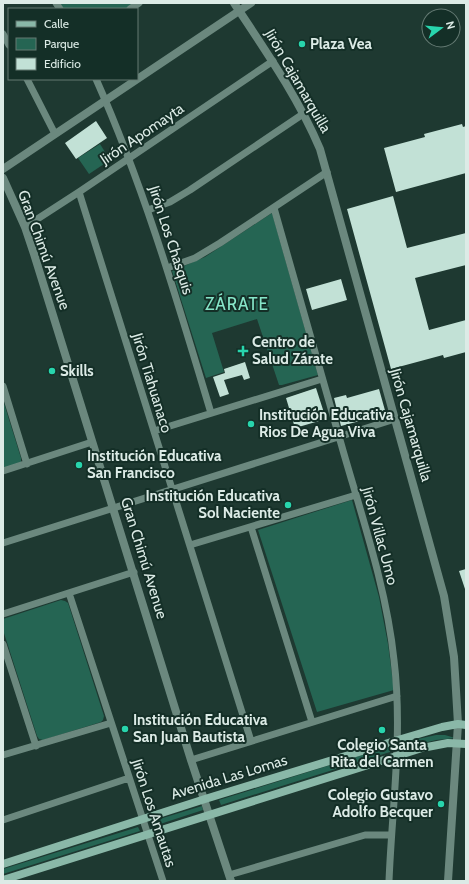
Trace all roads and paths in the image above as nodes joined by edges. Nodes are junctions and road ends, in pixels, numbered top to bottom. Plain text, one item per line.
1 (234, 3) edge
2 (251, 3) edge
3 (239, 11) junction
4 (3, 34) edge
5 (8, 43) edge
6 (273, 61) junction
7 (138, 79) edge
8 (28, 80) edge
9 (96, 80) edge
10 (137, 80) edge
11 (106, 101) junction
12 (304, 114) junction
13 (56, 134) junction
14 (129, 158) junction
15 (3, 169) edge
16 (327, 172) junction
17 (3, 178) edge
18 (79, 192) junction
19 (274, 208) junction
20 (148, 210) junction
21 (25, 227) junction
22 (167, 268) junction
23 (322, 378) junction
24 (3, 386) edge
25 (211, 413) junction
26 (395, 419) junction
27 (154, 431) junction
28 (339, 437) junction
29 (92, 442) junction
30 (27, 464) junction
31 (3, 471) edge
32 (172, 490) junction
33 (356, 495) junction
34 (113, 508) junction
35 (251, 527) junction
36 (3, 543) edge
37 (190, 546) junction
38 (134, 572) junction
39 (68, 593) junction
40 (3, 614) edge
41 (3, 644) edge
42 (397, 696) junction
43 (312, 722) junction
44 (111, 723) junction
45 (462, 724) edge
46 (398, 740) junction
47 (251, 741) junction
48 (462, 743) edge
49 (36, 746) junction
50 (398, 755) junction
51 (3, 756) edge
52 (191, 760) junction
53 (129, 778) junction
54 (204, 799) junction
55 (210, 814) junction
56 (142, 819) junction
57 (3, 820) edge
58 (148, 834) junction
59 (391, 835) junction
60 (3, 864) edge
61 (230, 878) edge
62 (3, 880) edge
63 (163, 881) edge
64 (389, 881) edge
65 (448, 881) edge

1 - 3 street, Jirón Cajamarquilla
2 - 3 street
3 - 6 street, Jirón Cajamarquilla
3 - 7 street
4 - 5 street
6 - 12 street, Jirón Cajamarquilla
6 - 14 street, Jirón Apomayta
8 - 13 street
9 - 11 street, Jirón Los Chasquis
10 - 11 street
11 - 13 street
11 - 14 street, Jirón Los Chasquis
12 - 16 street, Jirón Cajamarquilla
12 - 20 street
13 - 15 street
14 - 18 street, Jirón Apomayta
14 - 20 street, Jirón Los Chasquis
16 - 19 street
16 - 26 street, Jirón Cajamarquilla
17 - 21 street, Gran Chimú Avenue
18 - 21 street, Jirón Apomayta
18 - 27 street, Jirón Tiahuanaco
19 - 22 street
19 - 23 street, Jirón Villac Umo
20 - 22 street, Jirón Los Chasquis
21 - 29 street, Gran Chimú Avenue
22 - 25 street, Jirón Los Chasquis
23 - 25 street
23 - 28 street, Jirón Villac Umo
24 - 30 street
25 - 27 street
26 - 28 street
26 - 45 street, Jirón Cajamarquilla
27 - 32 street, Jirón Tiahuanaco
28 - 32 street
28 - 33 street, Jirón Villac Umo
29 - 30 street
29 - 34 street, Gran Chimú Avenue
30 - 31 street
32 - 34 street
32 - 37 street, Jirón Tiahuanaco
33 - 35 street
33 - 42 street, Jirón Villac Umo
34 - 36 street
34 - 38 street, Gran Chimú Avenue
35 - 37 street
35 - 43 street
37 - 47 street, Jirón Tiahuanaco
38 - 39 street
38 - 52 street, Gran Chimú Avenue
39 - 40 street
39 - 44 street, Jirón Los Amautas
41 - 49 street
42 - 43 street
42 - 46 street, Jirón Villac Umo
43 - 47 street
44 - 49 street
44 - 53 street, Jirón Los Amautas
45 - 46 main road, Avenida Las Lomas
45 - 48 street, Jirón Cajamarquilla
46 - 50 street, Jirón Villac Umo
46 - 54 main road, Avenida Las Lomas
47 - 52 street
48 - 50 main road, Avenida Las Lomas
48 - 65 street, Jirón Cajamarquilla
49 - 51 street
50 - 55 main road, Avenida Las Lomas
50 - 59 street, Jirón Villac Umo
52 - 54 street, Gran Chimú Avenue
53 - 56 street, Jirón Los Amautas
53 - 57 street
54 - 55 street, Gran Chimú Avenue
54 - 56 main road, Avenida Las Lomas
55 - 58 main road, Avenida Las Lomas
55 - 61 street, Gran Chimú Avenue
56 - 58 street, Jirón Los Amautas
56 - 60 main road, Avenida Las Lomas
58 - 62 main road, Avenida Las Lomas
58 - 63 street, Jirón Los Amautas
59 - 61 street
59 - 64 street, Jirón Villac Umo

